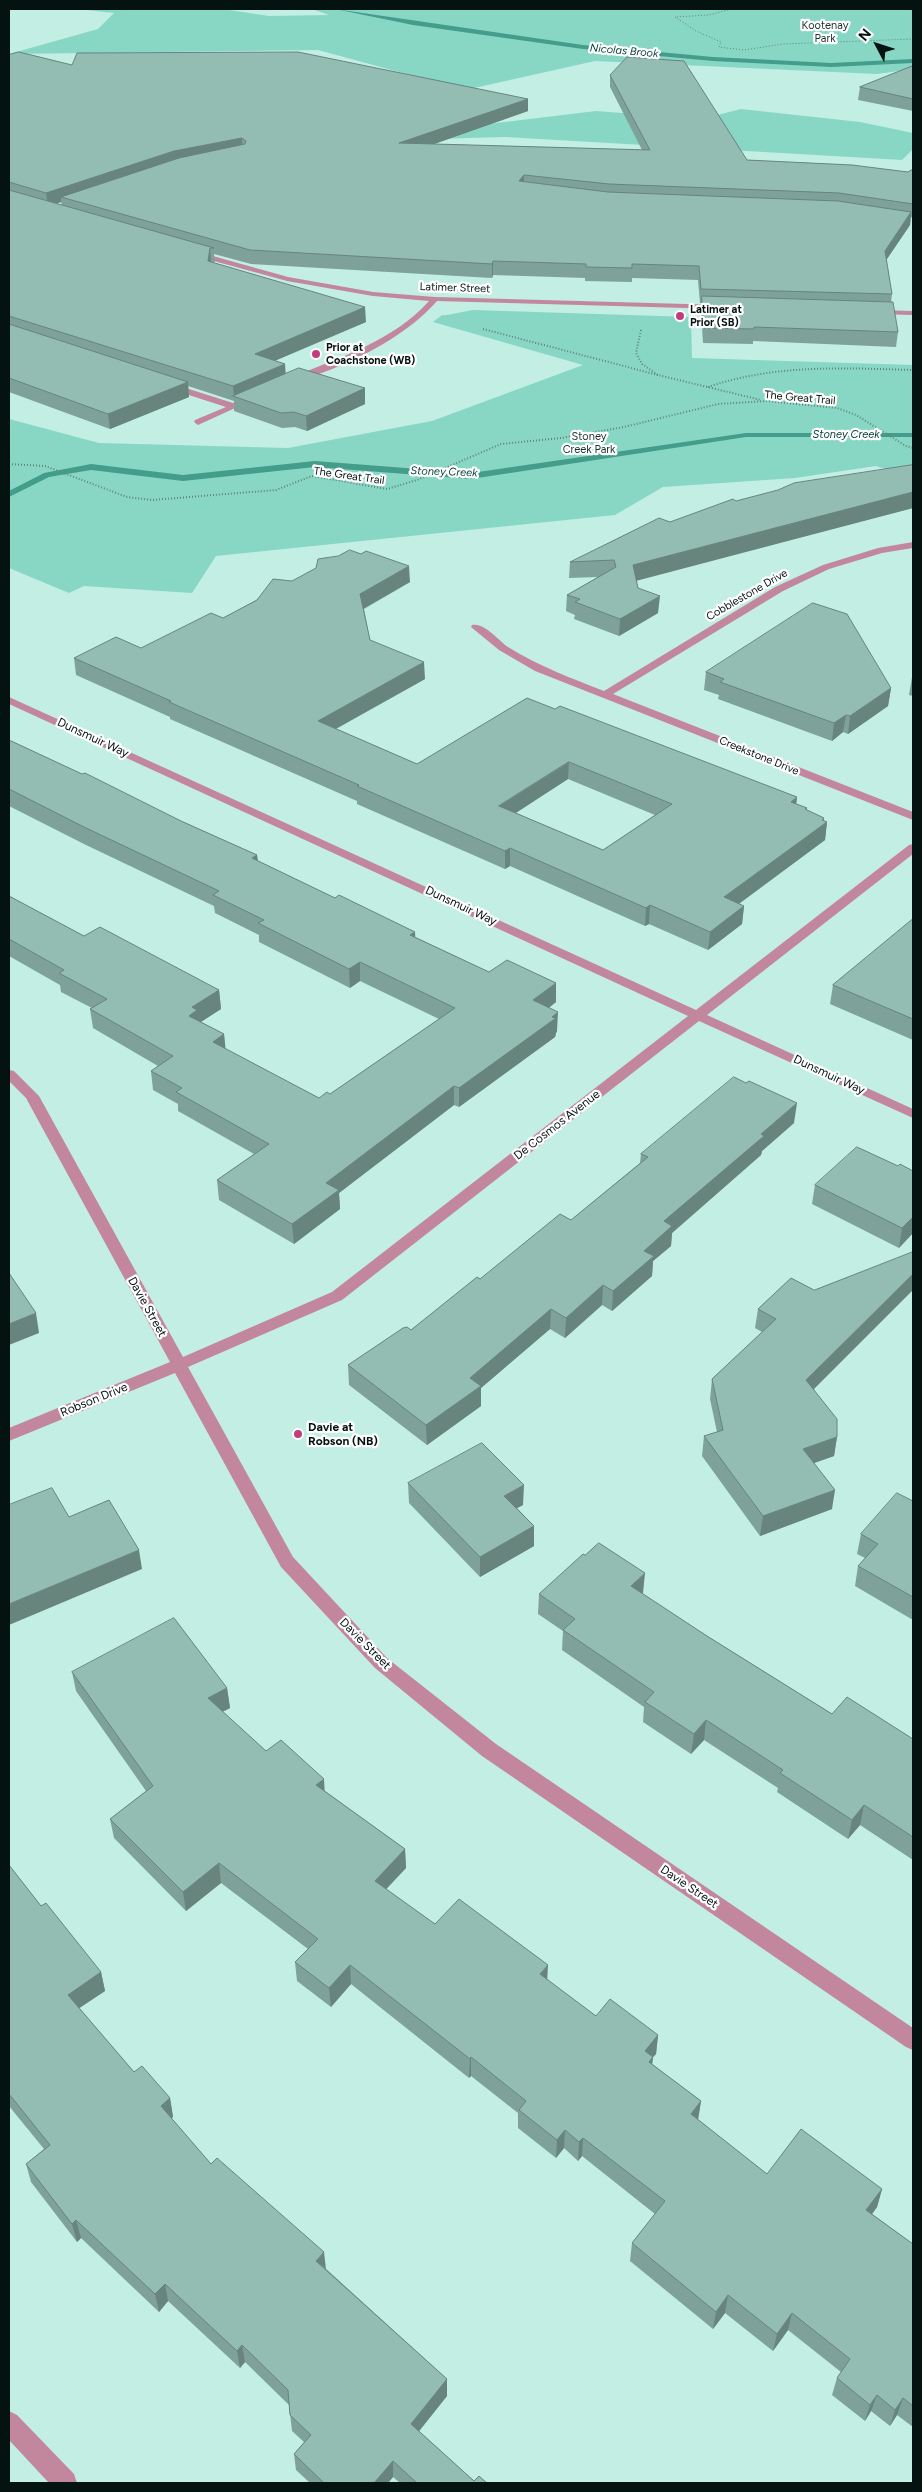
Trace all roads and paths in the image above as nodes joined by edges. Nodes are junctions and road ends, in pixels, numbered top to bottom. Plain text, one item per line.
1 (731, 9) edge
2 (913, 39) edge
3 (186, 250) edge
4 (435, 299) junction
5 (645, 305) junction
6 (734, 308) edge
7 (864, 311) edge
8 (913, 313) edge
9 (482, 329) dead end
10 (913, 370) edge
11 (658, 375) junction
12 (157, 381) edge
13 (288, 382) edge
14 (708, 387) junction
15 (261, 394) edge
16 (766, 401) junction
17 (233, 406) junction
18 (198, 422) dead end
19 (913, 448) edge
20 (9, 464) edge
21 (913, 545) edge
22 (476, 627) dead end
23 (605, 695) junction
24 (9, 700) edge
25 (913, 816) edge
26 (913, 848) edge
27 (698, 1015) junction
28 (9, 1074) edge
29 (913, 1114) edge
30 (179, 1365) junction
31 (9, 1435) edge
32 (913, 2040) edge
33 (9, 2423) edge
34 (65, 2483) edge

1 - 2 path
3 - 4 street, Latimer Street
4 - 5 street, Latimer Street
4 - 13 street
5 - 6 street, Latimer Street
5 - 11 path
7 - 8 street
9 - 11 path
10 - 14 path
11 - 14 path
12 - 17 street
14 - 16 path
15 - 17 street
16 - 19 path, The Great Trail
16 - 20 path, The Great Trail
17 - 18 street
21 - 23 street, Cobblestone Drive
22 - 23 street, Creekstone Drive
23 - 25 street, Creekstone Drive
24 - 27 street, Dunsmuir Way
26 - 27 street, De Cosmos Avenue
27 - 29 street, Dunsmuir Way
27 - 30 street, De Cosmos Avenue
28 - 30 street, Davie Street
30 - 31 street, Robson Drive
30 - 32 street, Davie Street
33 - 34 street

